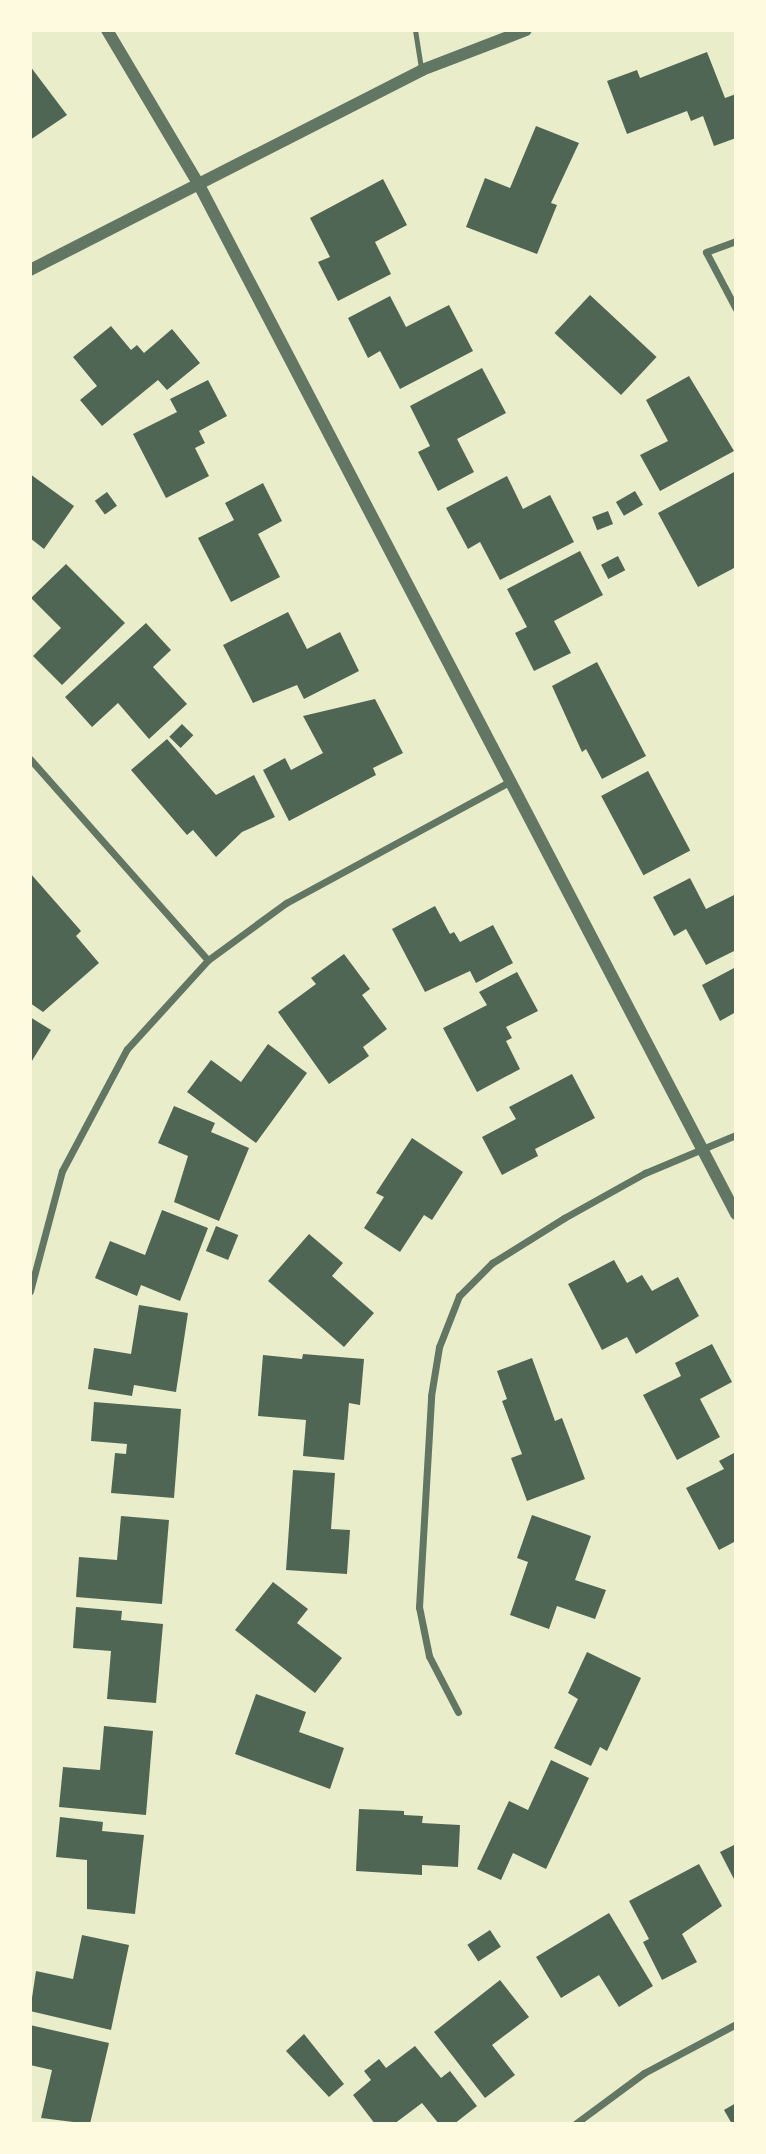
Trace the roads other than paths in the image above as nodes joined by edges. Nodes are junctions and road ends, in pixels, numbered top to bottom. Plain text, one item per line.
1 (107, 30) edge
2 (415, 30) edge
3 (526, 30) edge
4 (422, 70) junction
5 (198, 183) junction
6 (736, 241) edge
7 (30, 270) edge
8 (736, 309) edge
9 (30, 759) edge
10 (512, 781) junction
11 (208, 960) junction
12 (736, 1135) edge
13 (700, 1150) junction
14 (736, 1214) edge
15 (30, 1291) edge
16 (458, 1712) dead end
17 (736, 2024) edge
18 (575, 2124) edge

1 - 5 street
2 - 4 lane
3 - 4 street
4 - 5 street
5 - 7 street
5 - 10 street
6 - 8 street
9 - 11 street
10 - 11 street
10 - 13 street
11 - 15 street
12 - 13 street
13 - 14 street
13 - 16 street
17 - 18 street

